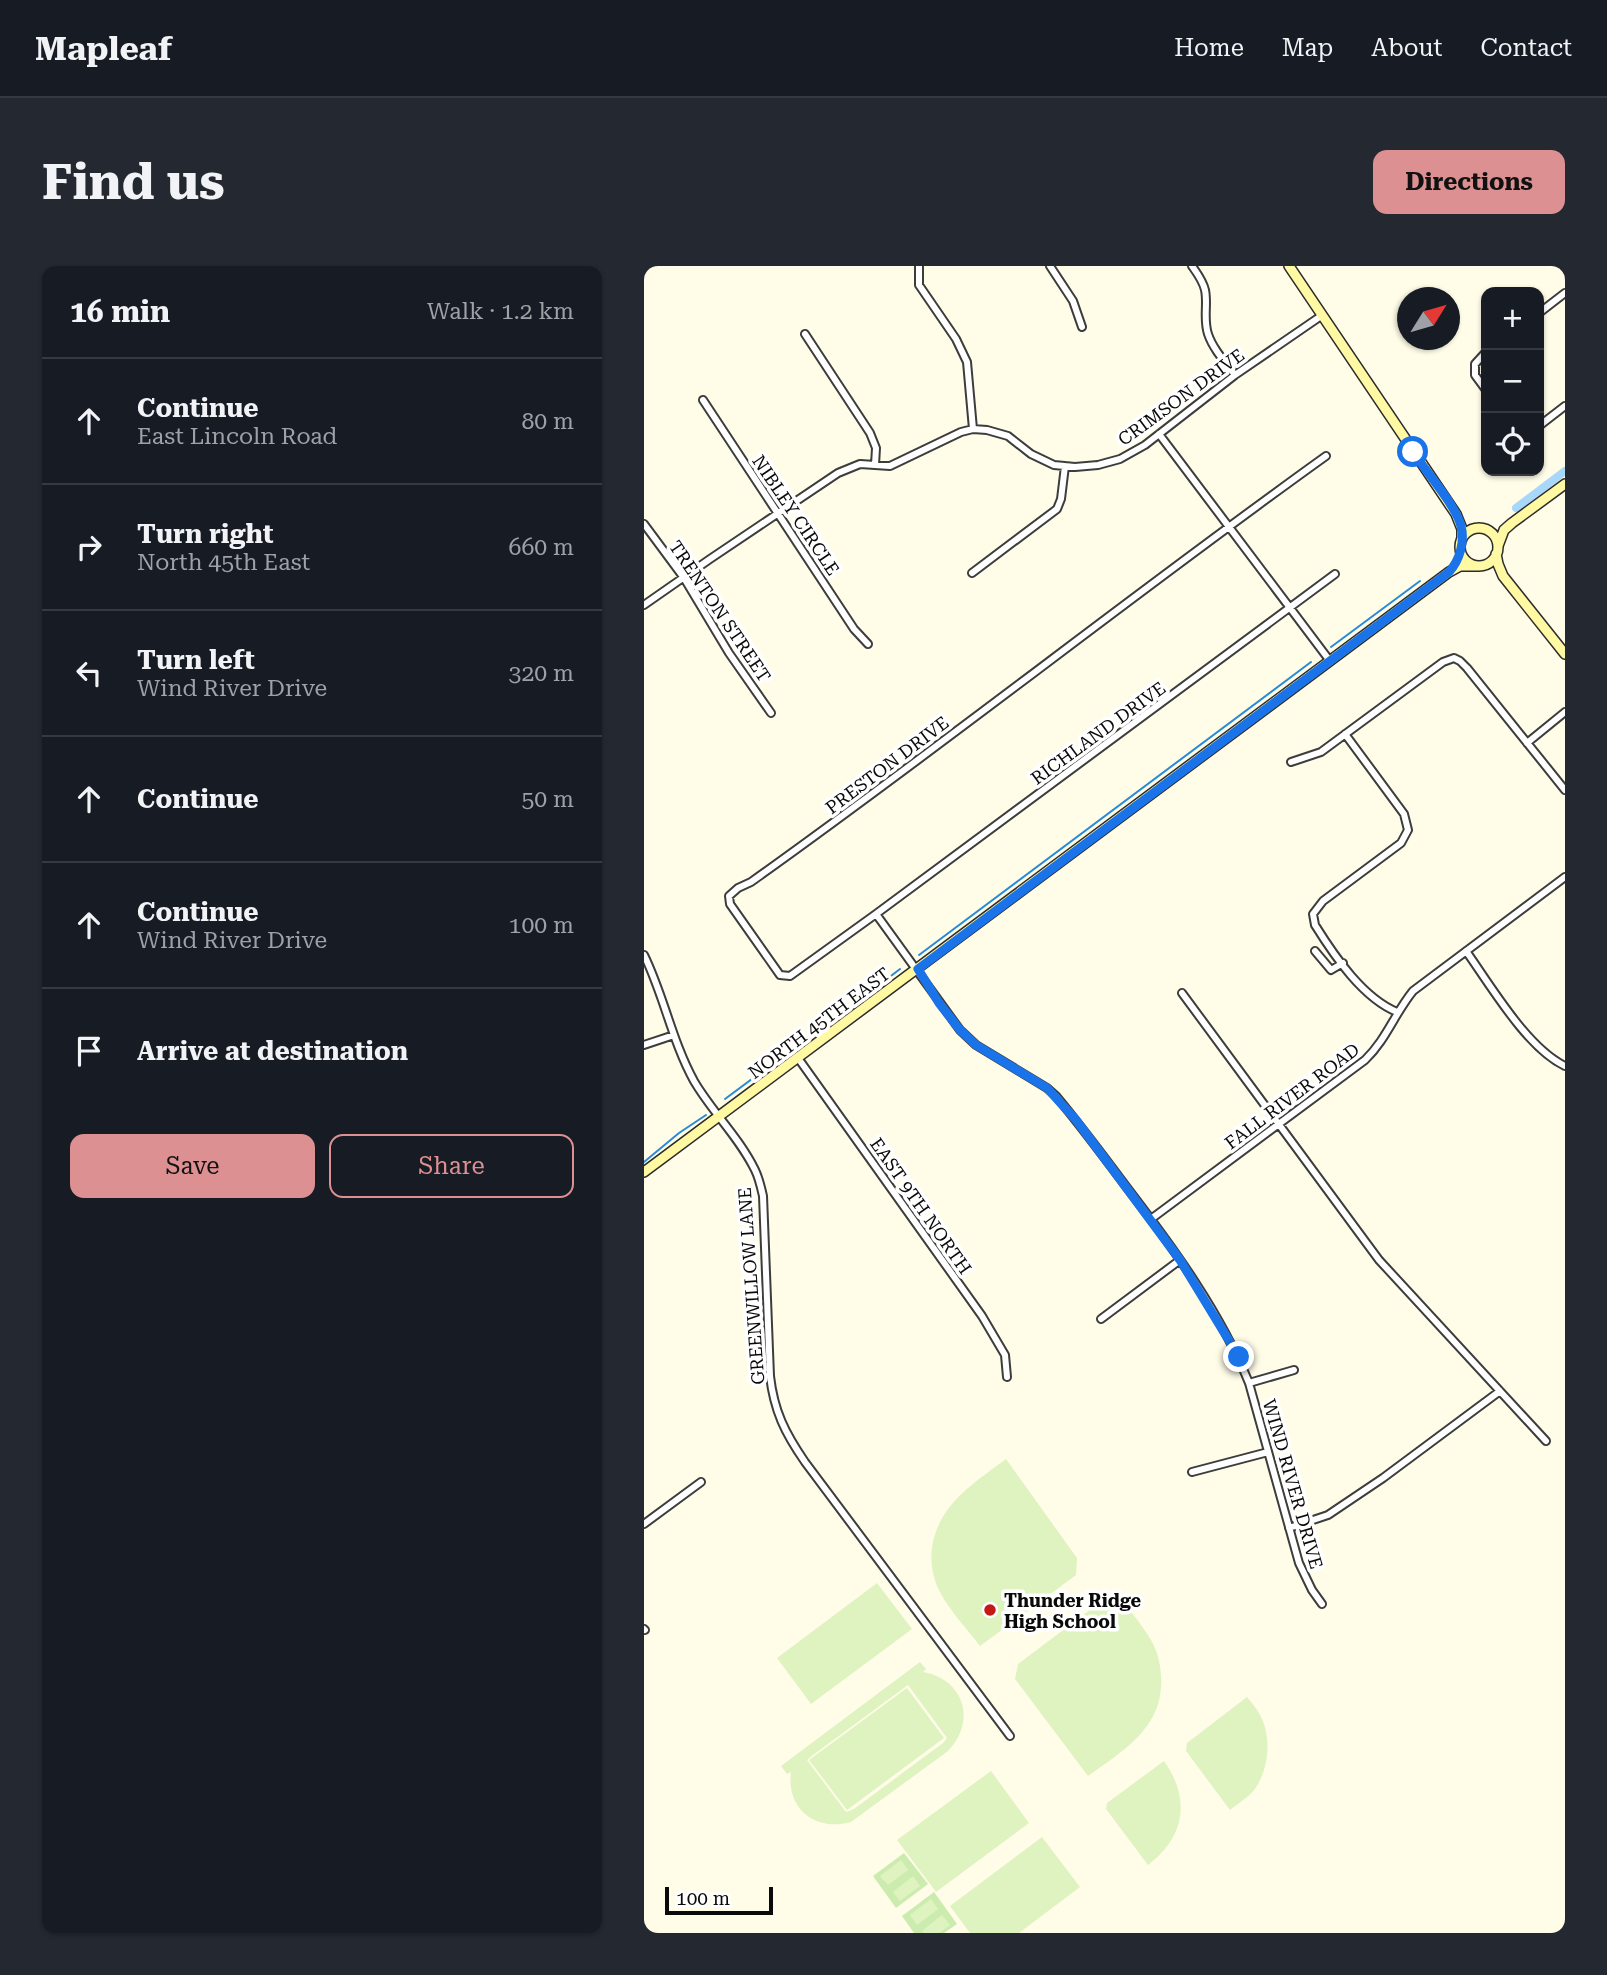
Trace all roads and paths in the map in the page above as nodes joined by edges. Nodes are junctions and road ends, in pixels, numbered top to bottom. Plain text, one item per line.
1 (919, 266) edge
2 (1049, 266) edge
3 (1192, 266) edge
4 (1289, 266) edge
5 (1565, 293) edge
6 (1544, 309) edge
7 (1321, 316) junction
8 (1082, 327) dead end
9 (805, 334) dead end
10 (1481, 358) edge
11 (1235, 375) junction
12 (1481, 383) edge
13 (703, 400) dead end
14 (1565, 406) edge
15 (1544, 422) edge
16 (973, 429) junction
17 (1159, 434) junction
18 (1325, 456) dead end
19 (875, 465) junction
20 (1065, 466) junction
21 (1565, 484) edge
22 (777, 513) junction
23 (1456, 514) junction
24 (1512, 523) junction
25 (644, 524) edge
26 (1228, 526) junction
27 (1480, 529) junction
28 (1462, 539) junction
29 (1460, 550) junction
30 (1497, 551) junction
31 (1480, 566) junction
32 (1449, 572) junction
33 (972, 573) dead end
34 (1335, 574) dead end
35 (1503, 576) junction
36 (684, 578) junction
37 (644, 605) edge
38 (1290, 609) junction
39 (867, 644) dead end
40 (1565, 654) edge
41 (1330, 661) junction
42 (1565, 712) edge
43 (771, 713) dead end
44 (1345, 734) junction
45 (1528, 743) junction
46 (1291, 762) dead end
47 (1565, 790) edge
48 (1565, 877) edge
49 (876, 914) junction
50 (1315, 951) dead end
51 (1466, 951) junction
52 (644, 955) edge
53 (1343, 963) junction
54 (918, 969) junction
55 (1182, 993) dead end
56 (1397, 1012) junction
57 (674, 1035) junction
58 (644, 1045) edge
59 (798, 1058) junction
60 (1565, 1066) edge
61 (719, 1116) junction
62 (1279, 1124) junction
63 (644, 1172) edge
64 (1151, 1219) junction
65 (1180, 1260) junction
66 (1101, 1319) dead end
67 (1294, 1370) dead end
68 (1007, 1377) dead end
69 (1249, 1383) junction
70 (1500, 1391) junction
71 (1546, 1441) dead end
72 (1268, 1452) junction
73 (1192, 1472) dead end
74 (701, 1482) dead end
75 (644, 1524) edge
76 (1289, 1528) junction
77 (1322, 1604) dead end
78 (1010, 1736) dead end

1 - 16 street
2 - 8 street
3 - 11 street
4 - 7 main road
5 - 6 street
7 - 11 street, CRIMSON DRIVE
7 - 23 main road
9 - 19 street
10 - 12 street
11 - 17 street, CRIMSON DRIVE
13 - 22 street, NIBLEY CIRCLE
14 - 15 street
16 - 19 street
16 - 20 street, CRIMSON DRIVE
17 - 20 street, CRIMSON DRIVE
17 - 26 street
18 - 26 street
19 - 22 street
20 - 33 street
21 - 24 main road
22 - 36 street
22 - 39 street, NIBLEY CIRCLE
23 - 27 main road
23 - 28 main road
24 - 27 main road
24 - 30 main road
25 - 36 street, TRENTON STREET
26 - 38 street
26 - 49 street, PRESTON DRIVE
27 - 28 main road
27 - 30 main road
28 - 29 main road
29 - 31 main road
29 - 32 main road, NORTH 45TH EAST
30 - 31 main road
30 - 35 main road
31 - 32 main road, NORTH 45TH EAST
31 - 35 main road
32 - 41 main road, NORTH 45TH EAST
34 - 38 street, RICHLAND DRIVE
35 - 40 main road
36 - 37 street
36 - 43 street, TRENTON STREET
38 - 41 street
38 - 49 street, RICHLAND DRIVE
41 - 54 main road, NORTH 45TH EAST
42 - 45 street
44 - 45 street
44 - 46 street
44 - 53 street
45 - 47 street
48 - 51 street, FALL RIVER ROAD
49 - 54 street
50 - 53 street
51 - 56 street, FALL RIVER ROAD
51 - 60 street
52 - 57 street, GREENWILLOW LANE
53 - 56 street
54 - 59 main road, NORTH 45TH EAST
54 - 64 street
55 - 62 street
56 - 62 street, FALL RIVER ROAD
57 - 58 street
57 - 61 street, GREENWILLOW LANE
59 - 61 main road, NORTH 45TH EAST
59 - 68 street, EAST 9TH NORTH
61 - 63 main road, NORTH 45TH EAST
61 - 78 street, GREENWILLOW LANE
62 - 64 street, FALL RIVER ROAD
62 - 70 street
64 - 65 street, WIND RIVER DRIVE
65 - 66 street
65 - 69 street, WIND RIVER DRIVE
67 - 69 street
69 - 72 street, WIND RIVER DRIVE
70 - 71 street
70 - 76 street
72 - 73 street
72 - 76 street, WIND RIVER DRIVE
74 - 75 street
76 - 77 street, WIND RIVER DRIVE

